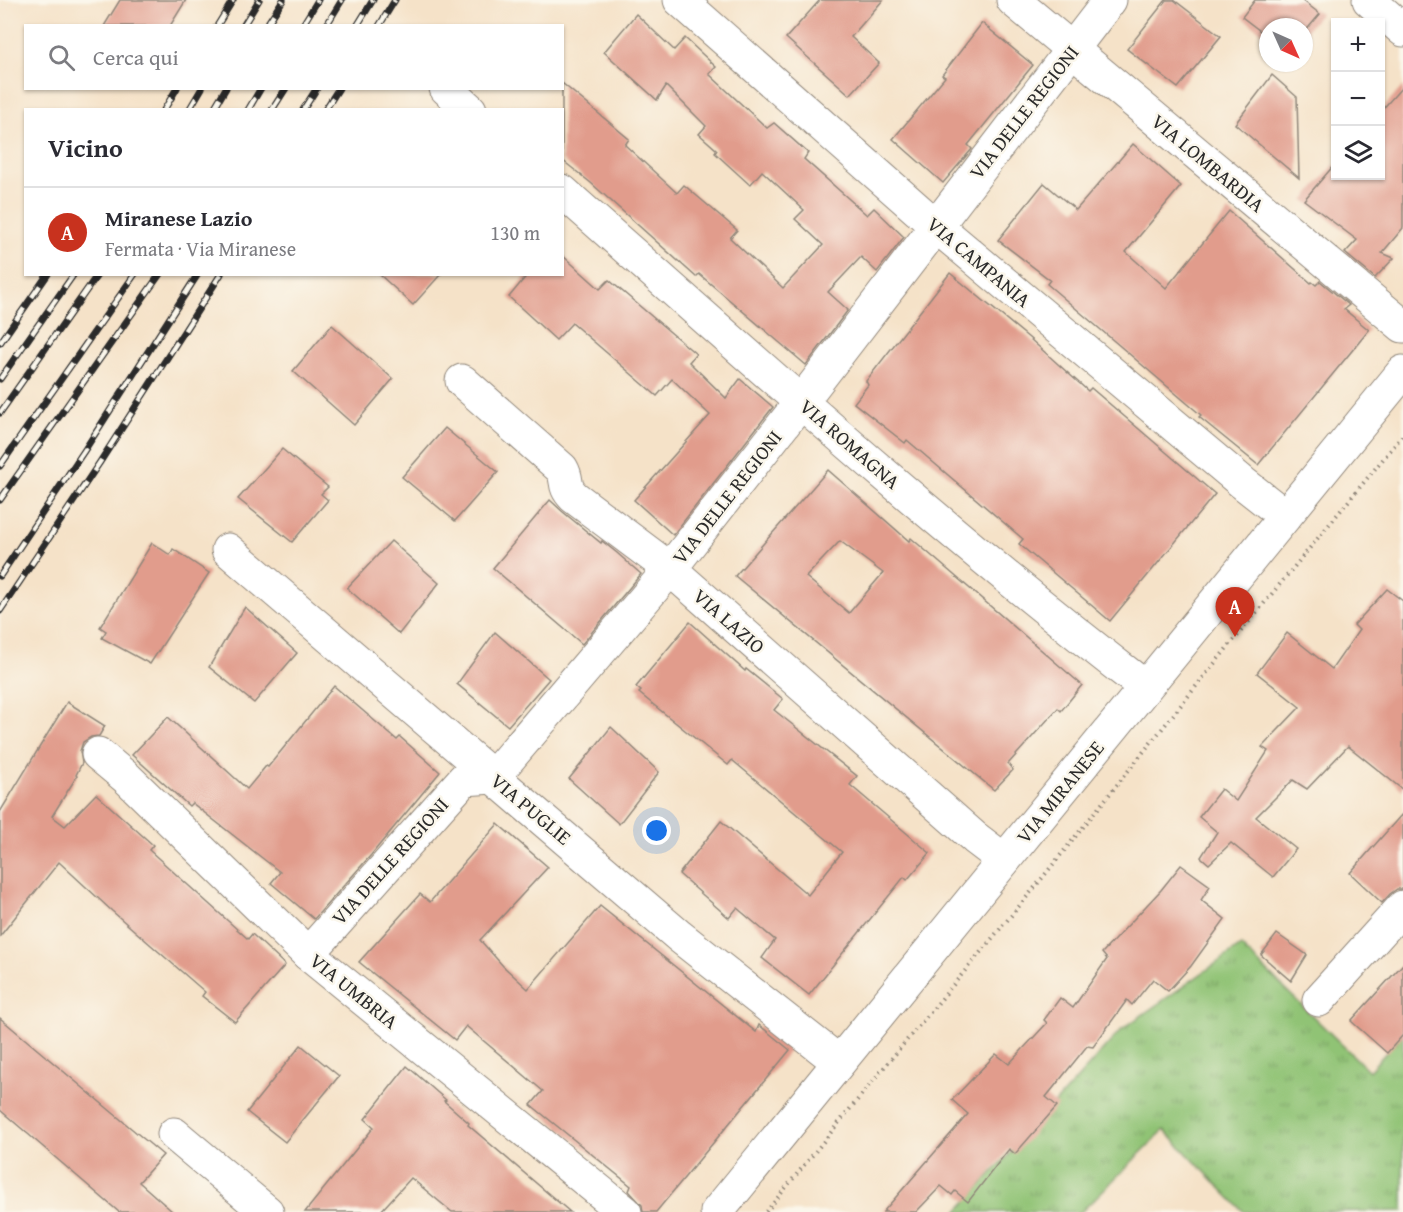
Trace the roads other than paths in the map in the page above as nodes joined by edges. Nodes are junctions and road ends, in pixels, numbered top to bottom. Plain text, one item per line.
1 (680, 0) edge
2 (1013, 0) edge
3 (1110, 0) edge
4 (1369, 0) edge
5 (1403, 30) edge
6 (1072, 50) junction
7 (448, 90) edge
8 (468, 108) edge
9 (564, 193) edge
10 (936, 226) junction
11 (1403, 326) edge
12 (1403, 372) edge
13 (462, 381) dead end
14 (801, 402) junction
15 (1285, 516) junction
16 (228, 550) dead end
17 (670, 569) junction
18 (1145, 687) junction
19 (98, 754) dead end
20 (493, 777) junction
21 (1004, 860) junction
22 (1403, 907) edge
23 (308, 954) junction
24 (1319, 1000) dead end
25 (840, 1062) junction
26 (174, 1134) dead end
27 (267, 1212) edge
28 (625, 1212) edge
29 (717, 1212) edge

1 - 10 street, VIA CAMPANIA
2 - 6 street, VIA LOMBARDIA
3 - 6 street, VIA DELLE REGIONI
4 - 5 street
6 - 10 street, VIA DELLE REGIONI
6 - 11 street, VIA LOMBARDIA
7 - 8 street
9 - 14 street, VIA ROMAGNA
10 - 14 street, VIA DELLE REGIONI
10 - 15 street, VIA CAMPANIA
12 - 15 street, VIA MIRANESE
13 - 17 street, VIA LAZIO
14 - 17 street, VIA DELLE REGIONI
14 - 18 street, VIA ROMAGNA
15 - 18 street, VIA MIRANESE
16 - 20 street, VIA PUGLIE
17 - 20 street, VIA DELLE REGIONI
17 - 21 street, VIA LAZIO
18 - 21 street, VIA MIRANESE
19 - 23 street, VIA UMBRIA
20 - 23 street, VIA DELLE REGIONI
20 - 25 street, VIA PUGLIE
21 - 25 street, VIA MIRANESE
22 - 24 street
23 - 28 street, VIA UMBRIA
25 - 29 street, VIA MIRANESE
26 - 27 street

